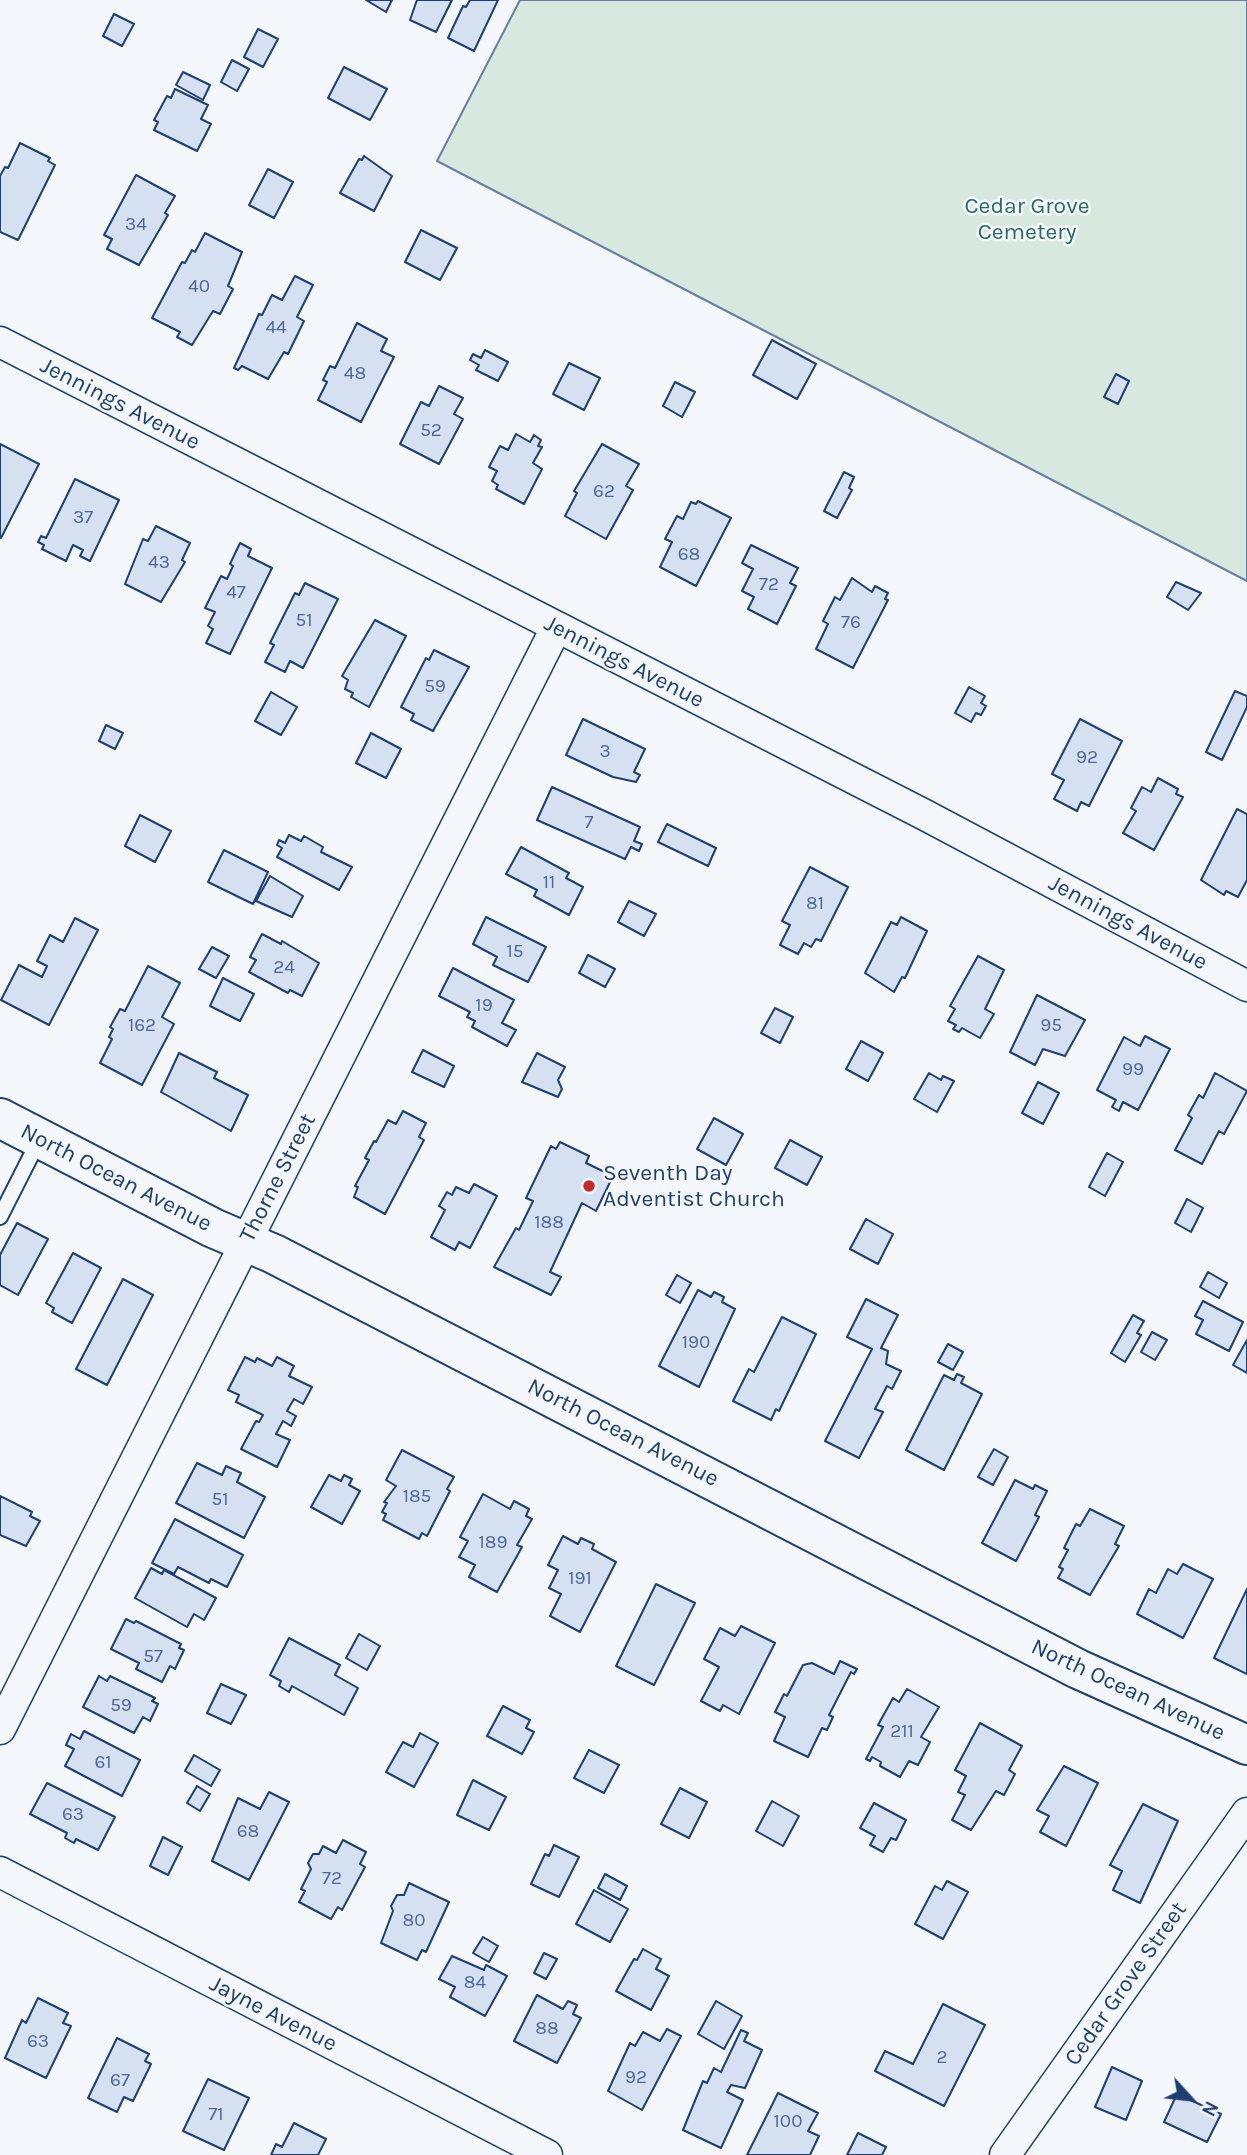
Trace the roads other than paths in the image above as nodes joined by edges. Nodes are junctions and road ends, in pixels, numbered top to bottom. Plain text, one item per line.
1 (0, 342) edge
2 (556, 628) junction
3 (1247, 986) edge
4 (0, 1118) edge
5 (39, 1139) junction
6 (0, 1217) edge
7 (246, 1242) junction
8 (0, 1729) edge
9 (1247, 1745) edge
10 (1247, 1813) edge
11 (0, 1872) edge
12 (547, 2155) edge
13 (1005, 2155) edge

1 - 2 street, Jennings Avenue
2 - 3 street, Jennings Avenue
2 - 7 street, Thorne Street
4 - 5 street, North Ocean Avenue
5 - 6 lane
5 - 7 street, North Ocean Avenue
7 - 8 street, Thorne Street
7 - 9 street, North Ocean Avenue
10 - 13 street, Cedar Grove Street
11 - 12 street, Jayne Avenue

